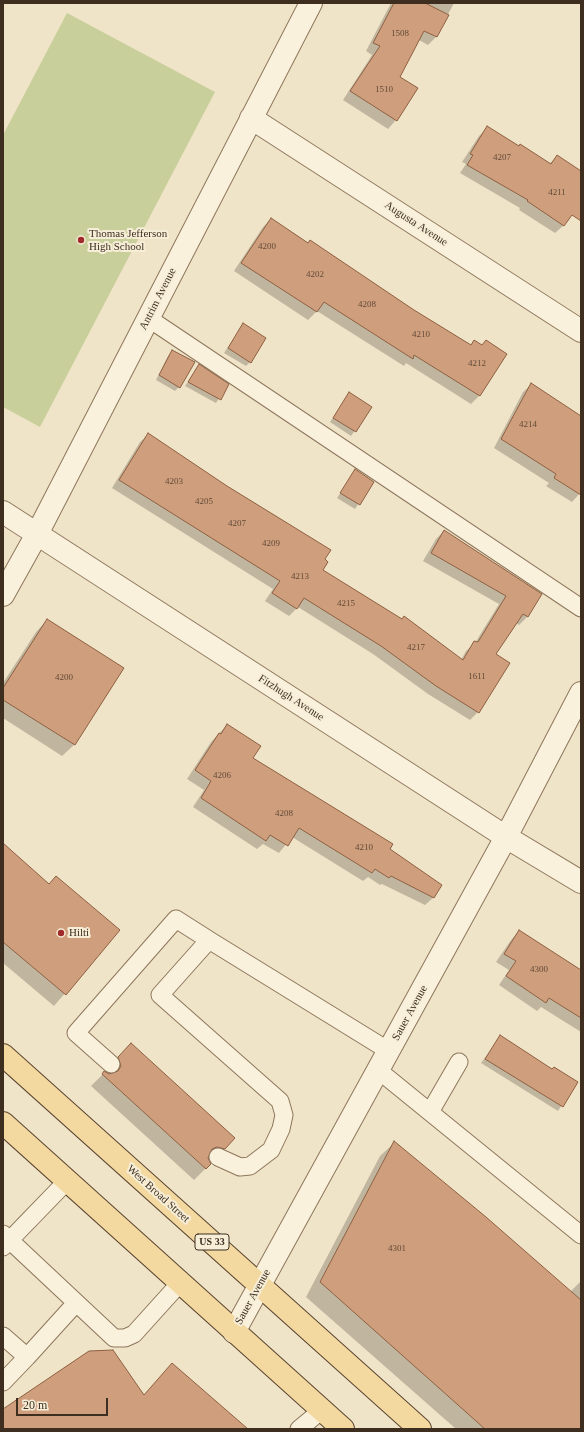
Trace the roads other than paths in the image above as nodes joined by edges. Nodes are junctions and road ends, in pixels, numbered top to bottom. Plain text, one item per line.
1 (311, 3) edge
2 (251, 118) junction
3 (148, 318) junction
4 (581, 331) edge
5 (3, 512) edge
6 (37, 534) junction
7 (3, 595) edge
8 (581, 608) edge
9 (581, 693) edge
10 (506, 837) junction
11 (581, 882) edge
12 (209, 940) junction
13 (389, 1051) junction
14 (3, 1055) edge
15 (459, 1062) dead end
16 (111, 1064) dead end
17 (378, 1070) junction
18 (430, 1112) junction
19 (3, 1124) edge
20 (218, 1156) dead end
21 (67, 1181) junction
22 (581, 1236) edge
23 (5, 1240) edge
24 (180, 1283) junction
25 (260, 1285) junction
26 (76, 1303) junction
27 (234, 1332) junction
28 (3, 1336) edge
29 (27, 1358) junction
30 (3, 1382) edge
31 (322, 1410) junction
32 (298, 1429) edge
33 (343, 1429) edge
34 (420, 1429) edge

1 - 2 street, Antrim Avenue
2 - 3 street, Antrim Avenue
2 - 4 street, Augusta Avenue
3 - 6 street, Antrim Avenue
3 - 8 lane
5 - 6 street, Fitzhugh Avenue
6 - 7 street, Antrim Avenue
6 - 10 street, Fitzhugh Avenue
9 - 10 street, Sauer Avenue
10 - 11 street, Fitzhugh Avenue
10 - 13 street, Sauer Avenue
12 - 13 lane
12 - 16 lane
12 - 20 lane
13 - 17 street, Sauer Avenue
14 - 25 main road, West Broad Street / US 33
15 - 18 lane
17 - 18 lane
17 - 25 street, Sauer Avenue
18 - 22 lane
19 - 21 main road
21 - 23 lane
21 - 24 main road
23 - 26 lane
24 - 26 lane
24 - 27 main road
25 - 27 street, Sauer Avenue
25 - 34 main road, West Broad Street / US 33
26 - 29 lane
27 - 31 main road
28 - 29 lane
29 - 30 lane
31 - 32 lane
31 - 33 main road

